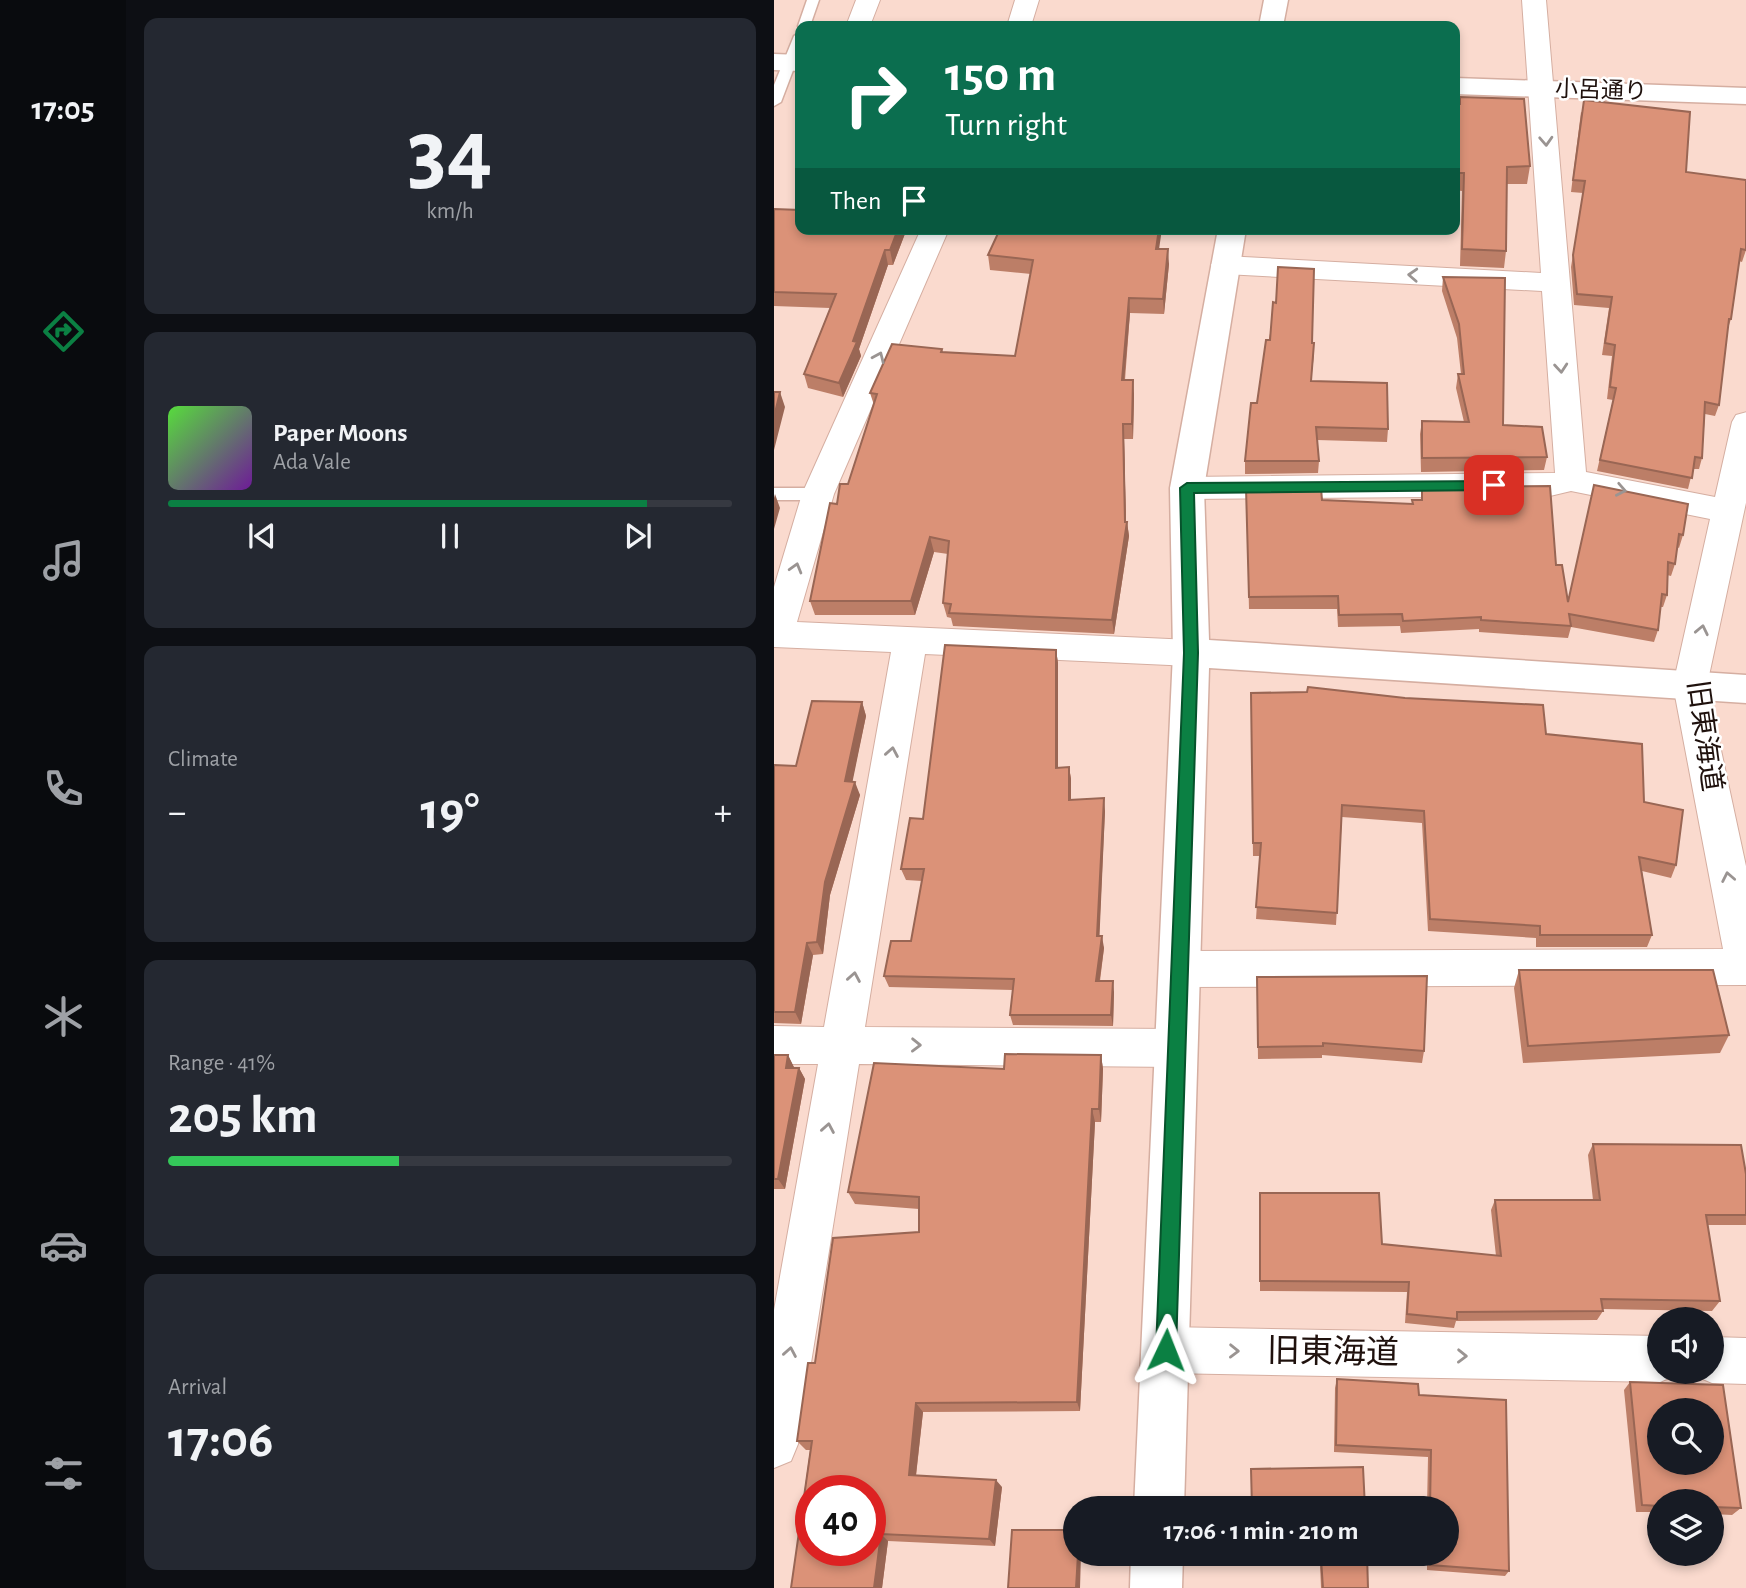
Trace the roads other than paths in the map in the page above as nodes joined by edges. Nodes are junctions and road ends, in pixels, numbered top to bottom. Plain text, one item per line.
1 (813, 0) edge
2 (868, 0) edge
3 (1027, 0) edge
4 (1276, 0) edge
5 (1534, 0) edge
6 (806, 21) edge
7 (860, 21) edge
8 (1021, 21) edge
9 (1272, 21) edge
10 (788, 63) edge
11 (1460, 86) edge
12 (1543, 89) junction
13 (1746, 96) edge
14 (774, 102) edge
15 (932, 235) edge
16 (1231, 235) edge
17 (1225, 265) junction
18 (1554, 283) junction
19 (1746, 422) edge
20 (1571, 480) junction
21 (1187, 488) junction
22 (774, 494) edge
23 (818, 494) junction
24 (1728, 510) junction
25 (775, 634) edge
26 (910, 640) junction
27 (1191, 653) junction
28 (1690, 685) junction
29 (1746, 689) edge
30 (1746, 967) edge
31 (1180, 969) junction
32 (843, 1044) junction
33 (774, 1045) edge
34 (1177, 1048) junction
35 (1166, 1350) junction
36 (1647, 1359) edge
37 (1724, 1360) edge
38 (1746, 1361) edge
39 (774, 1444) edge
40 (1160, 1496) edge
41 (1157, 1566) edge
42 (1156, 1588) edge

1 - 6 lane
2 - 7 street
3 - 8 street
4 - 9 street
5 - 12 street
10 - 14 lane
11 - 12 street, 小呂通り
12 - 13 street, 小呂通り
12 -> 18 street
23 -> 15 street
16 - 17 street
18 -> 17 street
17 - 21 street
18 -> 20 street
19 - 24 street, 旧東海道
20 - 21 street
20 -> 24 street
21 - 27 street
22 - 23 lane
25 -> 23 street
28 -> 24 street, 旧東海道
25 - 26 street
26 - 27 street
32 -> 26 street
27 - 28 street
27 - 31 street
28 - 29 street
30 -> 28 street, 旧東海道
30 - 31 street
31 - 34 street
32 - 33 street
32 -> 34 street
39 -> 32 street
34 - 35 street
35 -> 36 street, 旧東海道
35 - 40 street
37 - 38 street
41 - 42 street

